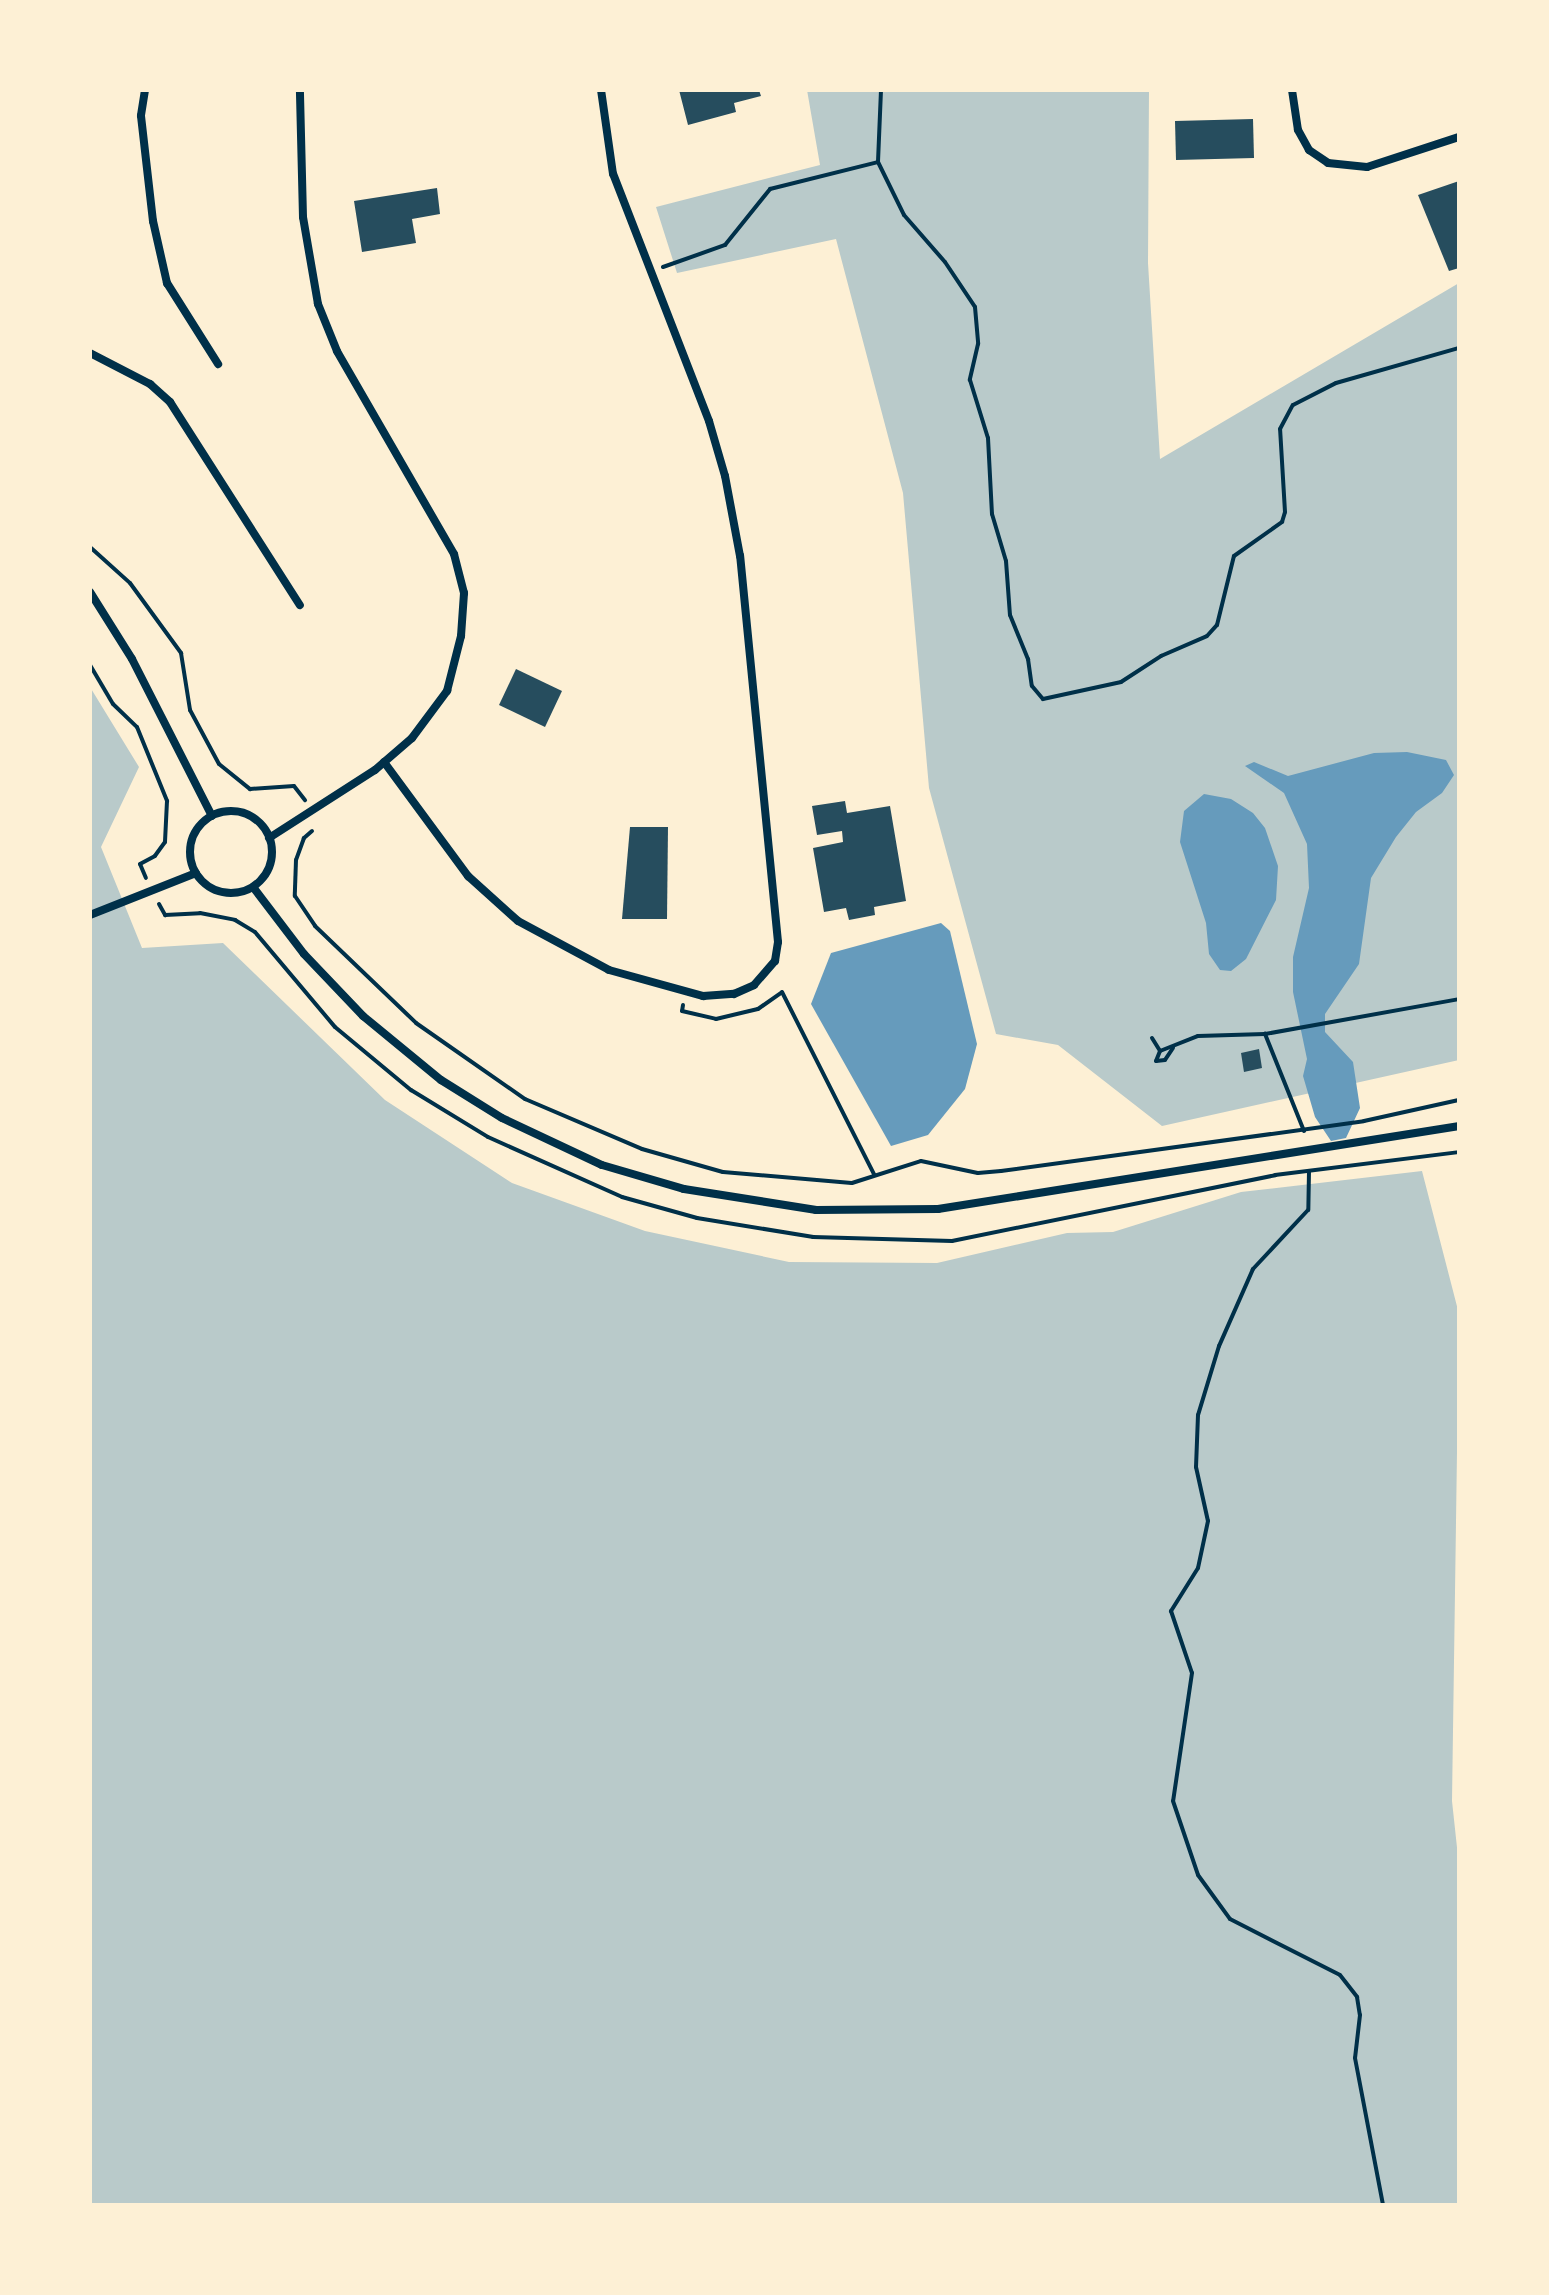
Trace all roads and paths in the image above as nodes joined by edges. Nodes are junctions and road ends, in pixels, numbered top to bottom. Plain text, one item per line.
1 (145, 90) edge
2 (300, 90) edge
3 (601, 90) edge
4 (881, 90) edge
5 (1292, 90) edge
6 (1459, 137) edge
7 (878, 162) junction
8 (648, 272) junction
9 (1459, 348) edge
10 (90, 353) edge
11 (218, 364) dead end
12 (90, 547) edge
13 (90, 592) edge
14 (300, 605) dead end
15 (90, 665) edge
16 (384, 762) junction
17 (313, 810) junction
18 (212, 816) junction
19 (269, 838) junction
20 (196, 873) junction
21 (253, 887) junction
22 (151, 890) junction
23 (90, 915) edge
24 (686, 992) junction
25 (1459, 999) edge
26 (1265, 1034) junction
27 (1152, 1038) dead end
28 (1173, 1048) junction
29 (1160, 1051) junction
30 (1459, 1100) edge
31 (1459, 1126) edge
32 (1306, 1144) dead end
33 (1459, 1152) edge
34 (1307, 1156) dead end
35 (874, 1174) junction
36 (1383, 2205) edge

1 - 11 street
2 - 16 street
3 - 8 street
4 - 7 path
5 - 6 street
7 - 8 path
7 - 9 path
8 - 24 street
10 - 14 street
12 - 17 path
13 - 18 street
15 - 22 path
16 - 17 street
16 - 24 street
17 - 19 street
17 - 35 path
18 - 19 street
18 - 20 street
19 - 21 street
20 - 21 street
20 - 22 street
21 - 31 street
22 - 23 street
22 - 33 path
24 - 35 path
25 - 26 path
26 - 28 path
26 - 32 path
27 - 29 path
28 - 29 path
28 - 29 path
30 - 35 path
34 - 36 path

